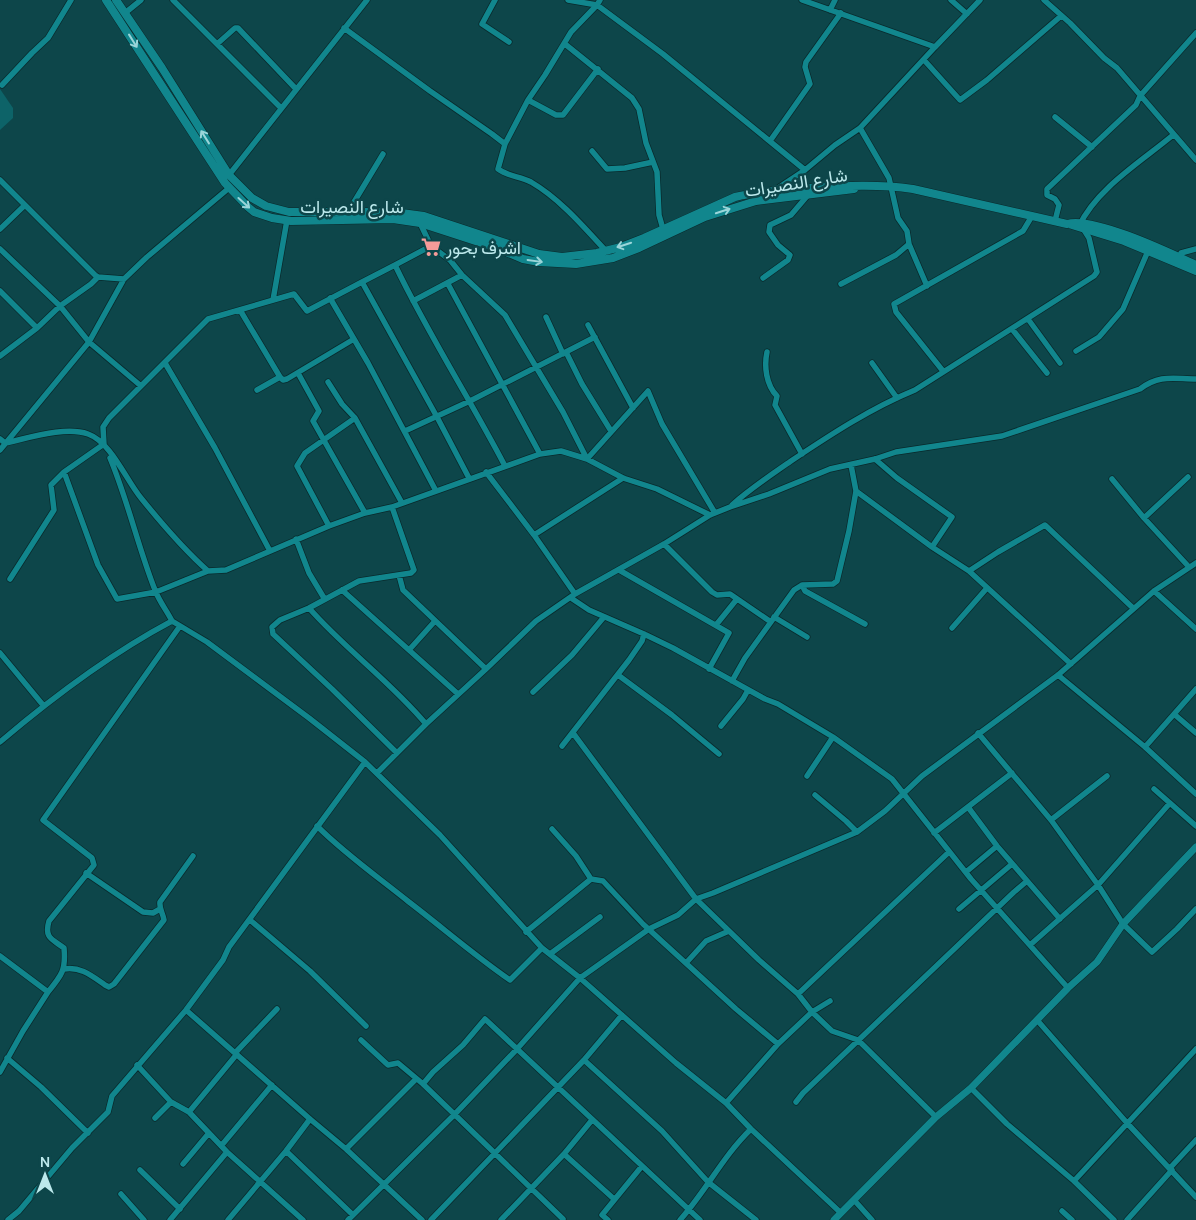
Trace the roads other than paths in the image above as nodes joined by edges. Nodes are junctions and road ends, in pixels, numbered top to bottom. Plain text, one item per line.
1 (71, 0) edge
2 (106, 0) edge
3 (116, 0) edge
4 (141, 0) edge
5 (173, 0) edge
6 (367, 0) edge
7 (495, 0) edge
8 (568, 0) edge
9 (802, 0) edge
10 (835, 0) edge
11 (951, 0) edge
12 (980, 0) edge
13 (1044, 0) edge
14 (598, 2) edge
15 (830, 10) junction
16 (125, 13) junction
17 (841, 13) junction
18 (967, 14) junction
19 (1061, 16) junction
20 (344, 28) junction
21 (1196, 33) edge
22 (510, 42) dead end
23 (218, 44) junction
24 (565, 44) junction
25 (935, 47) junction
26 (924, 60) junction
27 (598, 69) junction
28 (2, 86) dead end
29 (296, 89) junction
30 (1140, 96) junction
31 (528, 100) junction
32 (281, 108) junction
33 (1055, 117) dead end
34 (860, 128) junction
35 (1173, 135) junction
36 (770, 141) junction
37 (505, 144) junction
38 (1092, 147) junction
39 (592, 151) dead end
40 (383, 154) dead end
41 (1196, 160) edge
42 (654, 162) junction
43 (805, 170) junction
44 (229, 175) junction
45 (0, 180) edge
46 (871, 185) junction
47 (891, 186) junction
48 (230, 188) junction
49 (775, 190) junction
50 (808, 195) junction
51 (25, 205) junction
52 (348, 212) junction
53 (1032, 216) junction
54 (287, 220) junction
55 (1055, 221) junction
56 (420, 222) junction
57 (1081, 227) junction
58 (0, 229) edge
59 (663, 229) junction
60 (909, 244) junction
61 (431, 246) junction
62 (0, 249) edge
63 (1196, 249) edge
64 (606, 251) junction
65 (1148, 251) junction
66 (1178, 260) junction
67 (395, 265) junction
68 (1196, 265) edge
69 (1196, 272) edge
70 (462, 275) junction
71 (98, 277) junction
72 (763, 278) dead end
73 (124, 279) junction
74 (362, 282) junction
75 (448, 284) junction
76 (841, 284) dead end
77 (927, 286) junction
78 (0, 291) edge
79 (330, 298) junction
80 (273, 300) junction
81 (413, 301) junction
82 (60, 306) junction
83 (240, 310) junction
84 (546, 317) dead end
85 (1028, 319) junction
86 (588, 325) dead end
87 (37, 328) junction
88 (1012, 329) junction
89 (595, 338) junction
90 (354, 339) junction
91 (89, 342) junction
92 (1076, 351) dead end
93 (767, 352) dead end
94 (565, 353) junction
95 (0, 356) edge
96 (1060, 363) dead end
97 (165, 364) junction
98 (872, 364) dead end
99 (536, 368) junction
100 (943, 371) junction
101 (298, 373) junction
102 (1047, 373) dead end
103 (280, 377) junction
104 (1196, 379) edge
105 (328, 382) dead end
106 (503, 384) junction
107 (141, 386) junction
108 (256, 390) dead end
109 (896, 398) junction
110 (470, 401) junction
111 (634, 408) junction
112 (437, 417) junction
113 (355, 418) junction
114 (611, 431) junction
115 (405, 432) junction
116 (324, 439) junction
117 (3, 441) edge
118 (104, 444) junction
119 (0, 450) edge
120 (540, 454) junction
121 (802, 454) junction
122 (587, 459) junction
123 (876, 459) junction
124 (851, 465) junction
125 (505, 466) junction
126 (64, 472) junction
127 (486, 472) junction
128 (1188, 477) dead end
129 (469, 478) junction
130 (623, 478) junction
131 (1112, 479) dead end
132 (436, 491) junction
133 (856, 491) junction
134 (402, 503) junction
135 (392, 506) junction
136 (730, 507) junction
137 (365, 513) junction
138 (713, 514) junction
139 (1144, 518) junction
140 (329, 526) junction
141 (534, 535) junction
142 (296, 539) junction
143 (664, 544) junction
144 (932, 547) junction
145 (270, 551) junction
146 (1196, 563) edge
147 (1189, 567) junction
148 (619, 570) junction
149 (208, 571) junction
150 (969, 572) junction
151 (399, 575) junction
152 (10, 579) dead end
153 (802, 585) junction
154 (986, 588) junction
155 (342, 590) junction
156 (1154, 591) junction
157 (156, 592) junction
158 (573, 596) junction
159 (324, 598) junction
160 (736, 599) junction
161 (309, 608) junction
162 (1133, 608) junction
163 (604, 617) junction
164 (435, 620) junction
165 (773, 620) junction
166 (172, 621) junction
167 (865, 624) dead end
168 (716, 625) junction
169 (180, 626) junction
170 (952, 628) dead end
171 (1196, 629) edge
172 (644, 634) junction
173 (807, 637) dead end
174 (410, 650) junction
175 (0, 653) edge
176 (1071, 664) junction
177 (486, 669) junction
178 (709, 669) junction
179 (618, 675) junction
180 (1058, 675) junction
181 (732, 681) junction
182 (1196, 689) edge
183 (748, 690) junction
184 (533, 692) dead end
185 (458, 694) junction
186 (43, 705) junction
187 (1174, 714) junction
188 (426, 724) junction
189 (721, 726) dead end
190 (573, 733) junction
191 (978, 733) junction
192 (1196, 733) edge
193 (833, 737) junction
194 (0, 742) edge
195 (562, 746) dead end
196 (1145, 747) junction
197 (397, 753) junction
198 (719, 754) dead end
199 (365, 762) junction
200 (377, 773) junction
201 (1012, 773) junction
202 (807, 776) dead end
203 (1107, 776) dead end
204 (1154, 789) dead end
205 (1196, 794) edge
206 (815, 795) dead end
207 (903, 796) junction
208 (1170, 803) junction
209 (968, 807) junction
210 (1051, 820) junction
211 (317, 826) junction
212 (1196, 826) edge
213 (552, 829) dead end
214 (857, 832) junction
215 (934, 833) junction
216 (997, 846) junction
217 (1196, 847) edge
218 (949, 852) junction
219 (193, 856) dead end
220 (1012, 864) junction
221 (966, 872) junction
222 (86, 873) junction
223 (591, 879) junction
224 (1027, 881) junction
225 (1098, 885) junction
226 (980, 890) junction
227 (696, 899) junction
228 (996, 908) junction
229 (160, 909) junction
230 (959, 909) dead end
231 (1196, 909) edge
232 (600, 917) dead end
233 (1060, 919) junction
234 (250, 920) junction
235 (1123, 924) junction
236 (649, 929) junction
237 (728, 931) junction
238 (526, 932) junction
239 (1030, 945) junction
240 (542, 948) junction
241 (550, 954) junction
242 (0, 956) edge
243 (686, 963) junction
244 (64, 969) junction
245 (580, 978) junction
246 (1068, 988) junction
247 (48, 992) junction
248 (798, 994) junction
249 (830, 1001) dead end
250 (277, 1009) dead end
251 (186, 1010) junction
252 (812, 1012) junction
253 (622, 1016) junction
254 (1037, 1020) junction
255 (366, 1026) dead end
256 (362, 1040) dead end
257 (858, 1040) junction
258 (778, 1044) junction
259 (516, 1049) junction
260 (1196, 1050) edge
261 (236, 1053) junction
262 (7, 1058) junction
263 (584, 1060) junction
264 (137, 1065) junction
265 (0, 1072) edge
266 (416, 1078) junction
267 (423, 1084) junction
268 (272, 1085) junction
269 (557, 1088) junction
270 (971, 1088) junction
271 (171, 1102) junction
272 (796, 1102) dead end
273 (726, 1103) junction
274 (189, 1112) junction
275 (454, 1115) junction
276 (936, 1117) junction
277 (155, 1118) dead end
278 (310, 1119) junction
279 (592, 1120) junction
280 (1128, 1123) junction
281 (751, 1129) junction
282 (88, 1133) junction
283 (209, 1133) junction
284 (1196, 1140) edge
285 (221, 1146) junction
286 (346, 1149) junction
287 (286, 1151) junction
288 (227, 1152) junction
289 (494, 1154) junction
290 (564, 1154) junction
291 (183, 1164) dead end
292 (642, 1166) junction
293 (1171, 1169) junction
294 (140, 1170) dead end
295 (1074, 1181) junction
296 (260, 1182) junction
297 (708, 1182) junction
298 (384, 1183) junction
299 (532, 1187) junction
300 (121, 1194) dead end
301 (1196, 1197) edge
302 (614, 1199) junction
303 (854, 1200) junction
304 (180, 1209) junction
305 (689, 1210) junction
306 (1062, 1211) dead end
307 (841, 1213) junction
308 (353, 1215) junction
309 (563, 1219) dead end
310 (8, 1220) edge
311 (144, 1220) edge
312 (170, 1220) edge
313 (228, 1220) edge
314 (303, 1220) edge
315 (348, 1220) edge
316 (422, 1220) edge
317 (430, 1220) edge
318 (501, 1220) edge
319 (608, 1220) edge
320 (680, 1220) edge
321 (700, 1220) edge
322 (756, 1220) edge
323 (834, 1220) edge
324 (872, 1220) edge
325 (1072, 1220) edge
326 (1114, 1220) edge
327 (1127, 1220) edge

1 - 28 street
2 -> 48 main road, شارع النصيرات
3 - 16 main road, شارع النصيرات
4 - 16 street
5 - 23 street
6 - 20 street
7 - 22 street
8 - 14 street
9 - 15 street
10 - 15 street
11 - 18 street
12 - 18 street
13 - 19 street
14 - 24 street
14 - 36 street
15 - 17 street
44 -> 16 main road, شارع النصيرات
17 - 25 street
17 - 36 street
18 - 25 street
19 - 26 street
19 - 30 street
20 - 29 street
20 - 37 street
21 - 30 street
23 - 29 street
23 - 32 street
24 - 27 street
24 - 31 street
25 - 26 street
26 - 34 street
27 - 31 street
27 - 42 street
29 - 32 street
30 - 35 street
30 - 38 street
31 - 37 street
32 - 44 street
33 - 38 street
34 - 43 street
34 - 47 street
35 - 41 street
35 - 57 street
36 - 43 street
37 - 64 street
38 - 55 street
39 - 42 street
40 - 52 street
42 - 59 street
43 - 49 street
44 - 52 main road, شارع النصيرات
45 - 51 street
46 - 47 main road, شارع النصيرات
46 - 49 main road, شارع النصيرات
46 - 50 main road, شارع النصيرات
47 - 53 main road, شارع النصيرات
47 - 60 street
48 -> 54 main road, شارع النصيرات
48 - 73 street
49 - 59 main road, شارع النصيرات
56 -> 50 main road, شارع النصيرات
50 - 72 street
51 - 58 street
51 - 71 street
52 - 64 main road, شارع النصيرات
53 - 55 main road, شارع النصيرات
53 - 77 street
54 - 56 main road, شارع النصيرات
54 - 80 street
55 - 57 main road, شارع النصيرات
56 - 61 street
57 - 65 main road
57 - 66 main road
57 - 85 street
59 -> 64 main road, شارع النصيرات
60 - 76 street
60 - 77 street
61 - 67 street
61 - 70 street
62 - 82 street
63 - 66 street
65 - 66 main road
65 - 92 street
66 - 68 main road
66 - 69 main road
67 - 74 street
67 - 81 street
70 - 75 street
70 - 99 street
71 - 73 street
71 - 82 street
73 - 91 street
74 - 79 street
74 - 112 street
75 - 81 street
75 - 106 street
77 - 100 street
78 - 87 street
79 - 80 street
79 - 90 street
80 - 83 street
81 - 110 street
82 - 87 street
82 - 91 street
83 - 97 street
83 - 103 street
84 - 94 street
85 - 88 street
85 - 96 street
86 - 89 street
87 - 95 street
88 - 100 street
88 - 102 street
89 - 94 street
89 - 111 street
90 - 101 street
90 - 115 street
91 - 107 street
91 - 117 street
93 - 121 street
94 - 99 street
94 - 114 street
97 - 107 street
97 - 145 street
98 - 109 street
99 - 106 street
99 - 122 street
100 - 109 street
101 - 103 street
101 - 116 street
103 - 108 street
104 - 123 street
105 - 113 street
106 - 110 street
106 - 120 street
107 - 118 street
109 - 121 street
110 - 112 street
110 - 125 street
111 - 114 street
111 - 138 street
112 - 115 street
112 - 129 street
113 - 116 street
113 - 134 street
114 - 122 street
115 - 132 street
116 - 137 street
116 - 140 street
117 - 118 street
117 - 119 street
118 - 126 street
118 - 149 street
118 - 157 street
120 - 122 street
120 - 125 street
121 - 136 street
122 - 130 street
123 - 124 street
123 - 144 street
124 - 133 street
124 - 136 street
125 - 127 street
126 - 152 street
126 - 157 street
127 - 129 street
127 - 141 street
128 - 139 street
129 - 132 street
130 - 138 street
130 - 141 street
131 - 139 street
132 - 134 street
133 - 144 street
133 - 153 street
134 - 135 street
135 - 137 street
135 - 151 street
136 - 138 street
137 - 140 street
138 - 143 street
139 - 147 street
140 - 142 street
141 - 158 street
142 - 145 street
142 - 159 street
143 - 148 street
143 - 160 street
144 - 150 street
145 - 149 street
146 - 147 street
147 - 156 street
148 - 158 street
148 - 168 street
149 - 157 street
150 - 154 street
150 - 162 street
151 - 155 street
151 - 164 street
153 - 165 street
153 - 167 street
154 - 170 street
154 - 176 street
155 - 159 street
155 - 174 street
156 - 162 street
156 - 171 street
157 - 166 street
158 - 163 street
158 - 177 street
159 - 161 street
160 - 165 street
160 - 168 street
161 - 188 street
161 - 197 street
162 - 176 street
163 - 172 street
163 - 184 street
164 - 174 street
164 - 177 street
165 - 173 street
165 - 181 street
166 - 169 street
166 - 186 street
168 - 178 street
169 - 199 street
169 - 222 street
172 - 178 street
172 - 179 street
174 - 185 street
175 - 186 street
176 - 180 street
177 - 185 street
178 - 181 street
179 - 190 street
179 - 198 street
180 - 191 street
180 - 196 street
181 - 183 street
182 - 187 street
183 - 189 street
183 - 193 street
185 - 188 street
186 - 194 street
187 - 192 street
187 - 196 street
188 - 197 street
190 - 195 street
190 - 227 street
191 - 201 street
191 - 207 street
193 - 202 street
193 - 207 street
196 - 205 street
197 - 200 street
199 - 200 street
199 - 211 street
200 - 238 street
201 - 209 street
201 - 210 street
203 - 210 street
204 - 208 street
206 - 214 street
207 - 214 street
207 - 215 street
208 - 212 street
208 - 225 street
209 - 215 street
209 - 216 street
210 - 225 street
211 - 234 street
211 - 240 street
213 - 223 street
214 - 227 street
215 - 218 street
216 - 220 street
216 - 221 street
217 - 235 street
218 - 221 street
218 - 248 street
219 - 229 street
220 - 224 street
220 - 226 street
221 - 226 street
222 - 229 street
222 - 244 street
223 - 236 street
223 - 238 street
224 - 228 street
224 - 233 street
225 - 233 street
225 - 235 street
226 - 228 street
226 - 230 street
227 - 236 street
227 - 237 street
228 - 239 street
228 - 257 street
229 - 244 street
231 - 235 street
232 - 241 street
233 - 239 street
234 - 251 street
234 - 255 street
235 - 246 street
236 - 243 street
236 - 245 street
237 - 243 street
237 - 248 street
238 - 240 street
239 - 246 street
240 - 241 street
241 - 245 street
242 - 247 street
243 - 258 street
244 - 247 street
245 - 253 street
245 - 259 street
246 - 254 street
247 - 262 street
248 - 252 street
249 - 252 street
250 - 261 street
251 - 261 street
251 - 264 street
252 - 257 street
252 - 258 street
253 - 263 street
253 - 273 street
254 - 270 street
254 - 280 street
256 - 266 street
257 - 272 street
257 - 276 street
258 - 273 street
259 - 267 street
259 - 269 street
259 - 275 street
260 - 280 street
261 - 268 street
261 - 274 street
262 - 265 street
262 - 282 street
263 - 269 street
263 - 297 street
264 - 271 street
264 - 282 street
266 - 267 street
266 - 286 street
267 - 275 street
268 - 278 street
268 - 285 street
269 - 279 street
269 - 289 street
270 - 276 street
270 - 295 street
271 - 274 street
271 - 277 street
273 - 281 street
274 - 283 street
275 - 289 street
275 - 298 street
276 - 303 street
278 - 286 street
278 - 287 street
279 - 290 street
279 - 292 street
280 - 293 street
280 - 295 street
281 - 297 street
281 - 307 street
282 - 310 street
283 - 285 street
283 - 291 street
284 - 293 street
285 - 288 street
286 - 298 street
287 - 296 street
287 - 308 street
288 - 296 street
288 - 304 street
289 - 299 street
289 - 317 street
290 - 299 street
290 - 302 street
292 - 302 street
292 - 305 street
293 - 301 street
293 - 327 street
294 - 304 street
295 - 326 street
296 - 313 street
296 - 314 street
297 - 305 street
297 - 322 street
298 - 308 street
298 - 316 street
299 - 309 street
299 - 318 street
300 - 311 street
302 - 319 street
303 - 307 street
303 - 324 street
304 - 312 street
305 - 320 street
305 - 321 street
306 - 325 street
307 - 323 street
308 - 315 street

